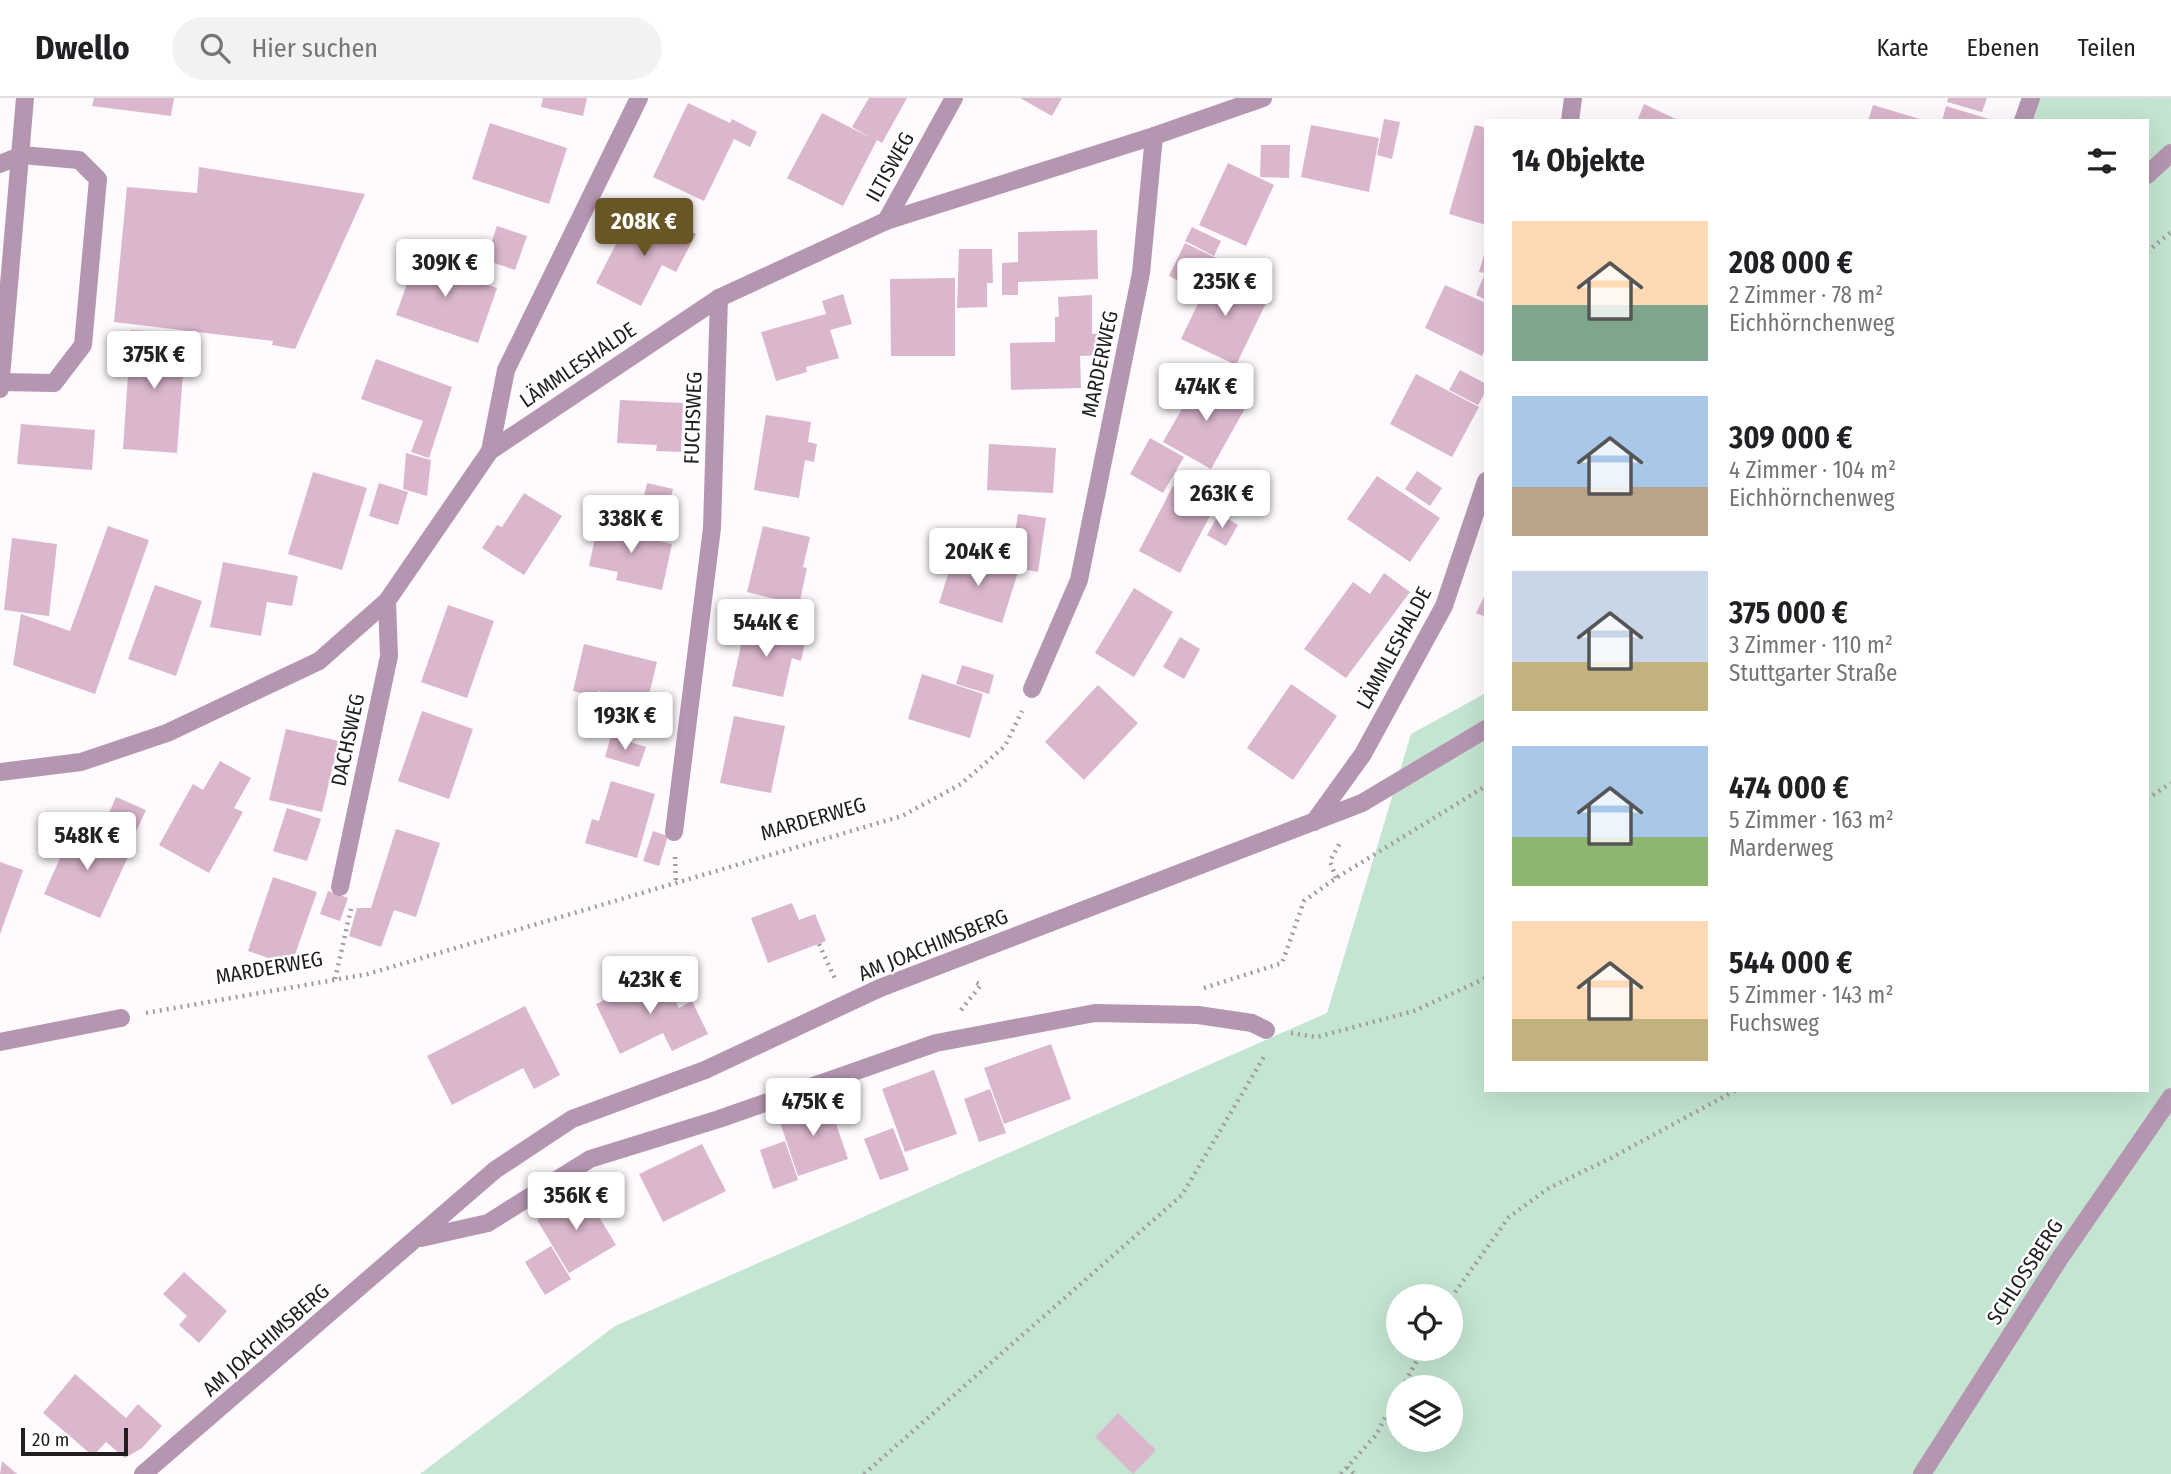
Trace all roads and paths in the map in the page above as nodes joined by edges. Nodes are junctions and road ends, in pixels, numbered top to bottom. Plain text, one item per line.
1 (25, 98) edge
2 (639, 98) edge
3 (954, 98) edge
4 (1263, 98) edge
5 (1573, 98) edge
6 (2031, 98) edge
7 (1570, 119) edge
8 (2024, 119) edge
9 (1154, 136) junction
10 (2171, 153) edge
11 (22, 155) junction
12 (0, 164) edge
13 (2149, 173) edge
14 (886, 221) junction
15 (2171, 232) edge
16 (2149, 250) edge
17 (719, 298) junction
18 (1, 382) edge
19 (0, 389) edge
20 (490, 451) junction
21 (1484, 487) edge
22 (387, 601) junction
23 (1032, 689) joint
24 (1484, 730) edge
25 (0, 772) edge
26 (2171, 783) edge
27 (1484, 787) edge
28 (2149, 798) edge
29 (1314, 822) junction
30 (674, 832) dead end
31 (340, 887) joint
32 (819, 944) dead end
33 (941, 965) junction
34 (335, 979) junction
35 (1484, 979) edge
36 (1202, 989) dead end
37 (846, 1004) junction
38 (121, 1018) joint
39 (1266, 1030) junction
40 (0, 1042) edge
41 (936, 1043) junction
42 (1732, 1092) edge
43 (2171, 1097) edge
44 (417, 1238) junction
45 (1461, 1284) edge
46 (1386, 1416) edge
47 (1347, 1467) junction
48 (143, 1474) edge
49 (864, 1474) edge
50 (1341, 1474) edge
51 (1354, 1474) edge
52 (1922, 1474) edge

1 - 11 street
2 - 20 street
3 - 14 street, ILTISWEG
4 - 9 street, LÄMMLESHALDE
5 - 7 street
6 - 8 street
9 - 14 street, LÄMMLESHALDE
9 - 23 street, MARDERWEG
10 - 13 street
11 - 12 street
11 - 18 street
11 - 18 street
14 - 17 street, LÄMMLESHALDE
15 - 16 path
17 - 20 street, LÄMMLESHALDE
17 - 30 street, FUCHSWEG
18 - 19 street
20 - 22 street, LÄMMLESHALDE
21 - 29 street, LÄMMLESHALDE
22 - 25 street, LÄMMLESHALDE
22 - 31 street, DACHSWEG
23 - 34 path, MARDERWEG
24 - 29 street, AM JOACHIMSBERG
26 - 28 path
27 - 36 path
29 - 33 street, AM JOACHIMSBERG
31 - 34 path
32 - 37 path
33 - 37 street, AM JOACHIMSBERG
33 - 41 path
34 - 38 path, MARDERWEG
35 - 39 path
37 - 44 street, AM JOACHIMSBERG
38 - 40 street
39 - 41 street, AM JOACHIMSBERG
39 - 49 path
41 - 44 street, AM JOACHIMSBERG
42 - 45 path
43 - 52 street, SCHLOSSBERG
44 - 48 street, AM JOACHIMSBERG
46 - 47 path
47 - 50 path
47 - 51 path

